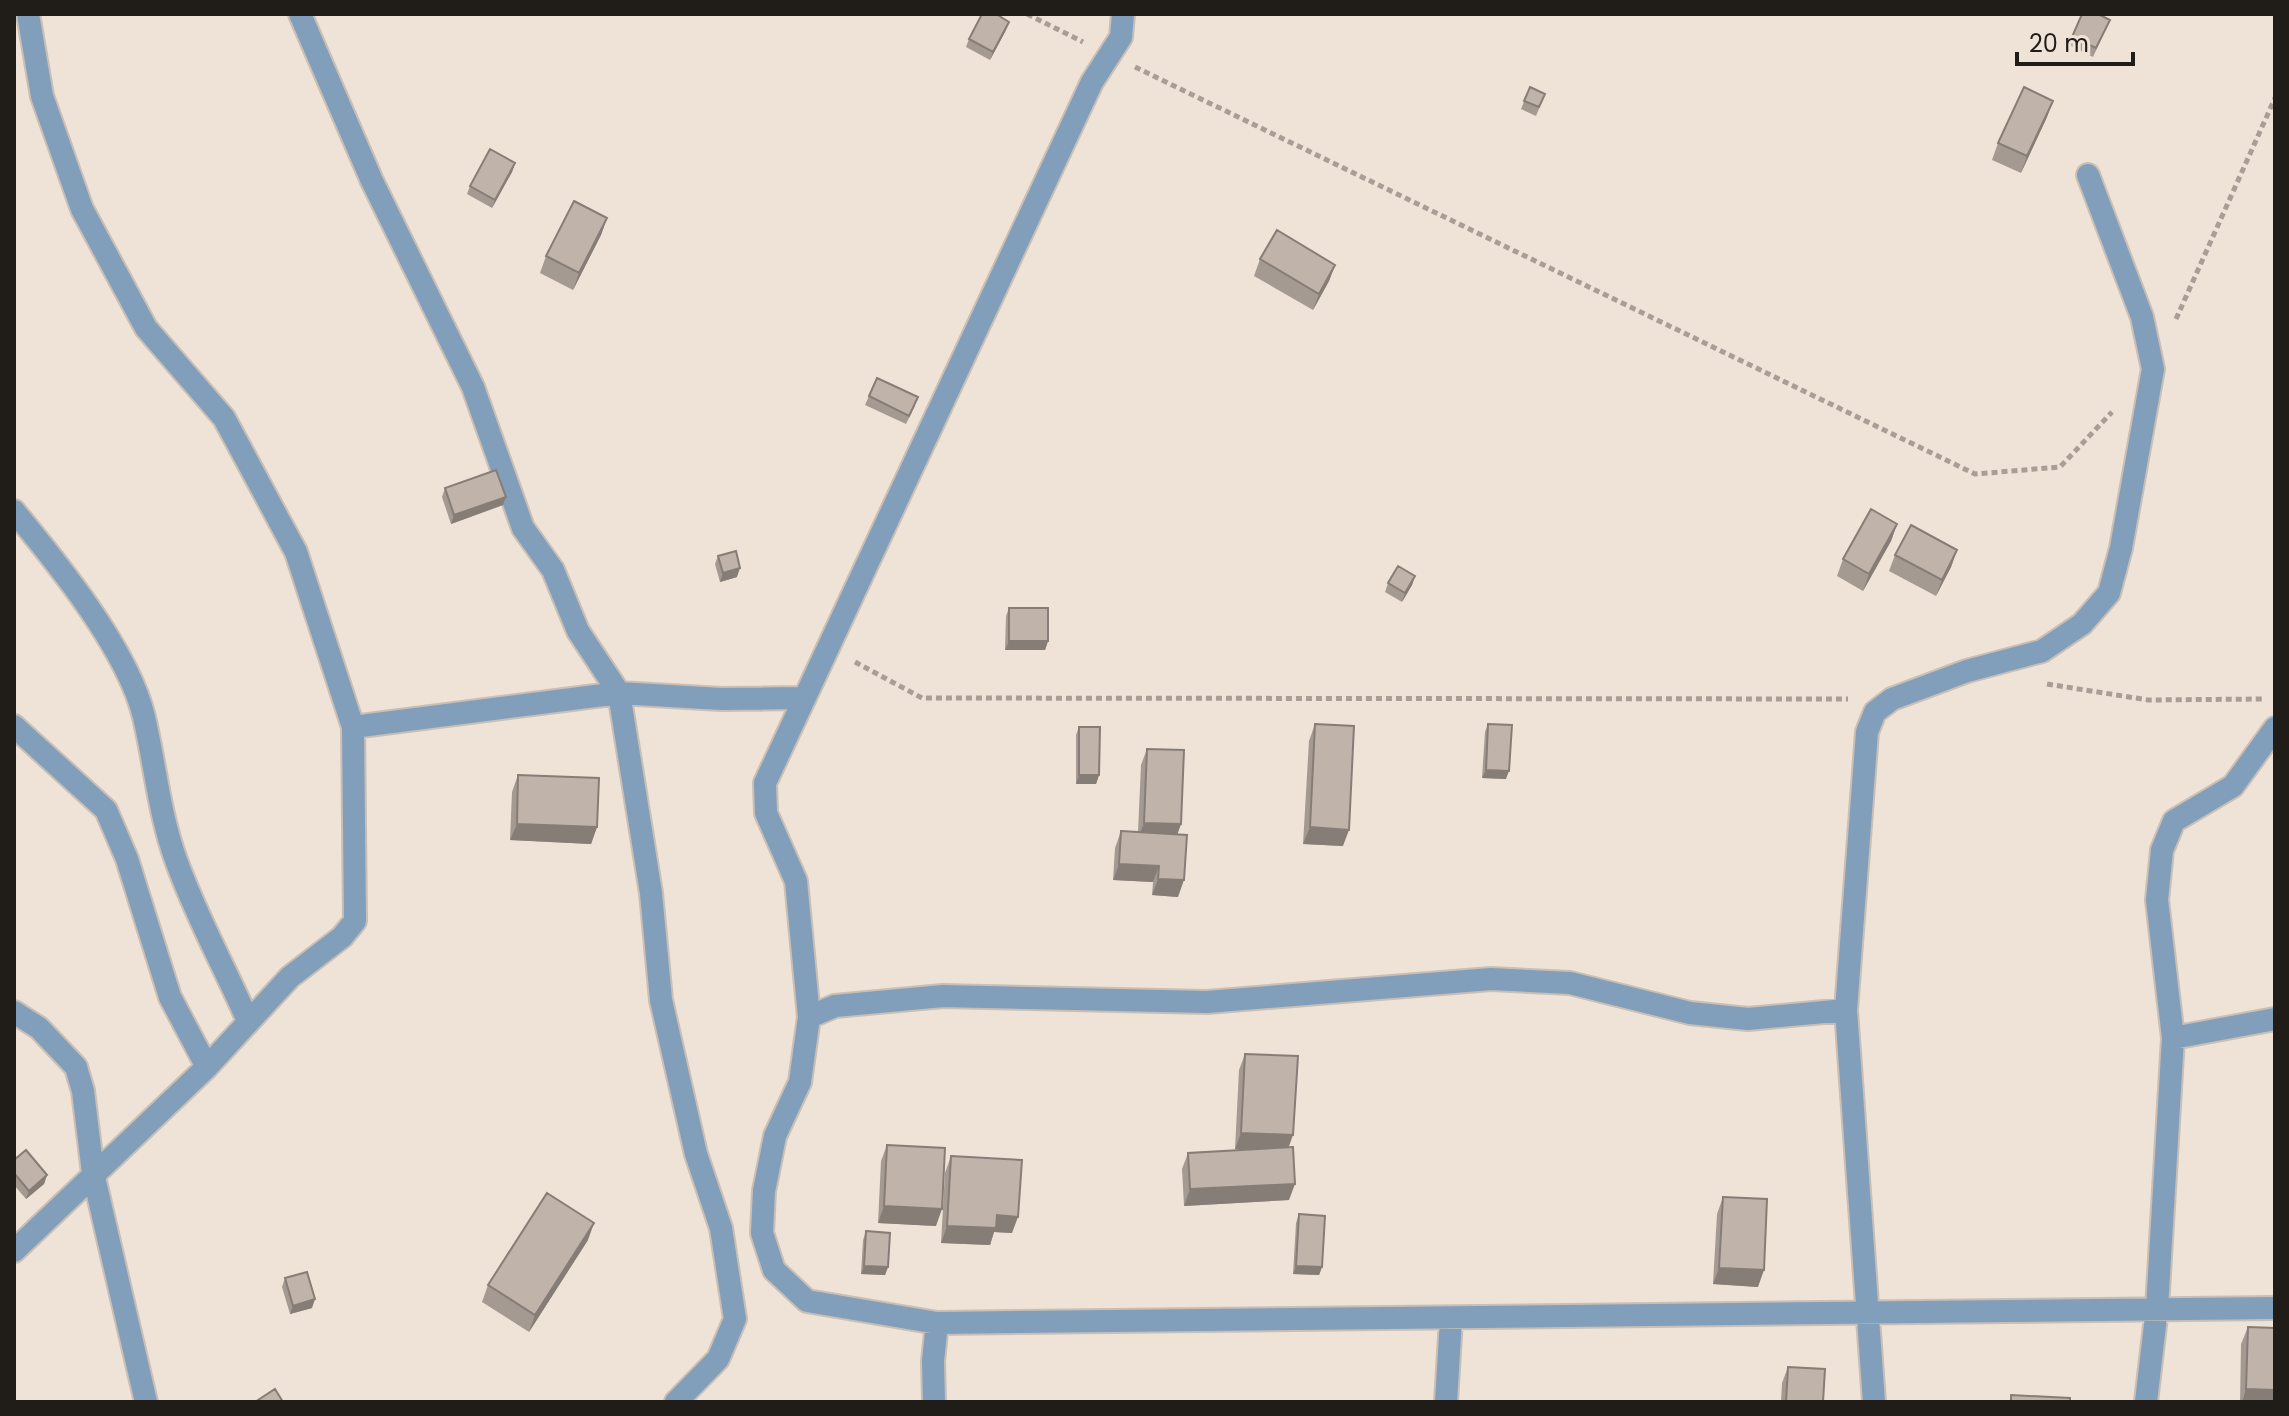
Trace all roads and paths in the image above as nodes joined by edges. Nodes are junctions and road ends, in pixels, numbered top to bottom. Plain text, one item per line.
1 (28, 14) edge
2 (300, 14) edge
3 (1027, 14) edge
4 (1123, 14) edge
5 (1107, 54) junction
6 (2275, 98) edge
7 (2088, 175) dead end
8 (2153, 369) junction
9 (14, 511) edge
10 (826, 646) junction
11 (2042, 683) dead end
12 (619, 693) junction
13 (803, 698) junction
14 (1892, 699) junction
15 (2275, 699) edge
16 (14, 726) edge
17 (353, 727) junction
18 (2275, 728) edge
19 (1846, 1010) junction
20 (14, 1012) edge
21 (809, 1017) junction
22 (2275, 1019) edge
23 (248, 1021) junction
24 (2173, 1038) junction
25 (207, 1067) junction
26 (93, 1173) junction
27 (14, 1251) edge
28 (2157, 1308) junction
29 (2275, 1308) edge
30 (1869, 1312) junction
31 (1451, 1319) junction
32 (937, 1323) junction
33 (146, 1402) edge
34 (676, 1402) edge
35 (934, 1402) edge
36 (1446, 1402) edge
37 (1874, 1402) edge
38 (2146, 1402) edge

1 - 17 street
2 - 12 street
3 - 5 path
4 - 5 street
5 - 8 path
5 - 10 street
6 - 8 path
7 - 8 street
8 - 14 street
9 - 23 street
10 - 13 street
10 - 14 path
11 - 15 path
12 - 13 street
12 - 17 street
12 - 34 street
13 - 21 street
14 - 19 street
16 - 25 street
17 - 23 street
18 - 24 street
19 - 21 street
19 - 30 street
20 - 26 street
21 - 32 street
22 - 24 street
23 - 25 street
24 - 28 street
25 - 26 street
26 - 27 street
26 - 33 street
28 - 29 street
28 - 30 street
28 - 38 street
30 - 31 street
30 - 37 street
31 - 32 street
31 - 36 street
32 - 35 street

